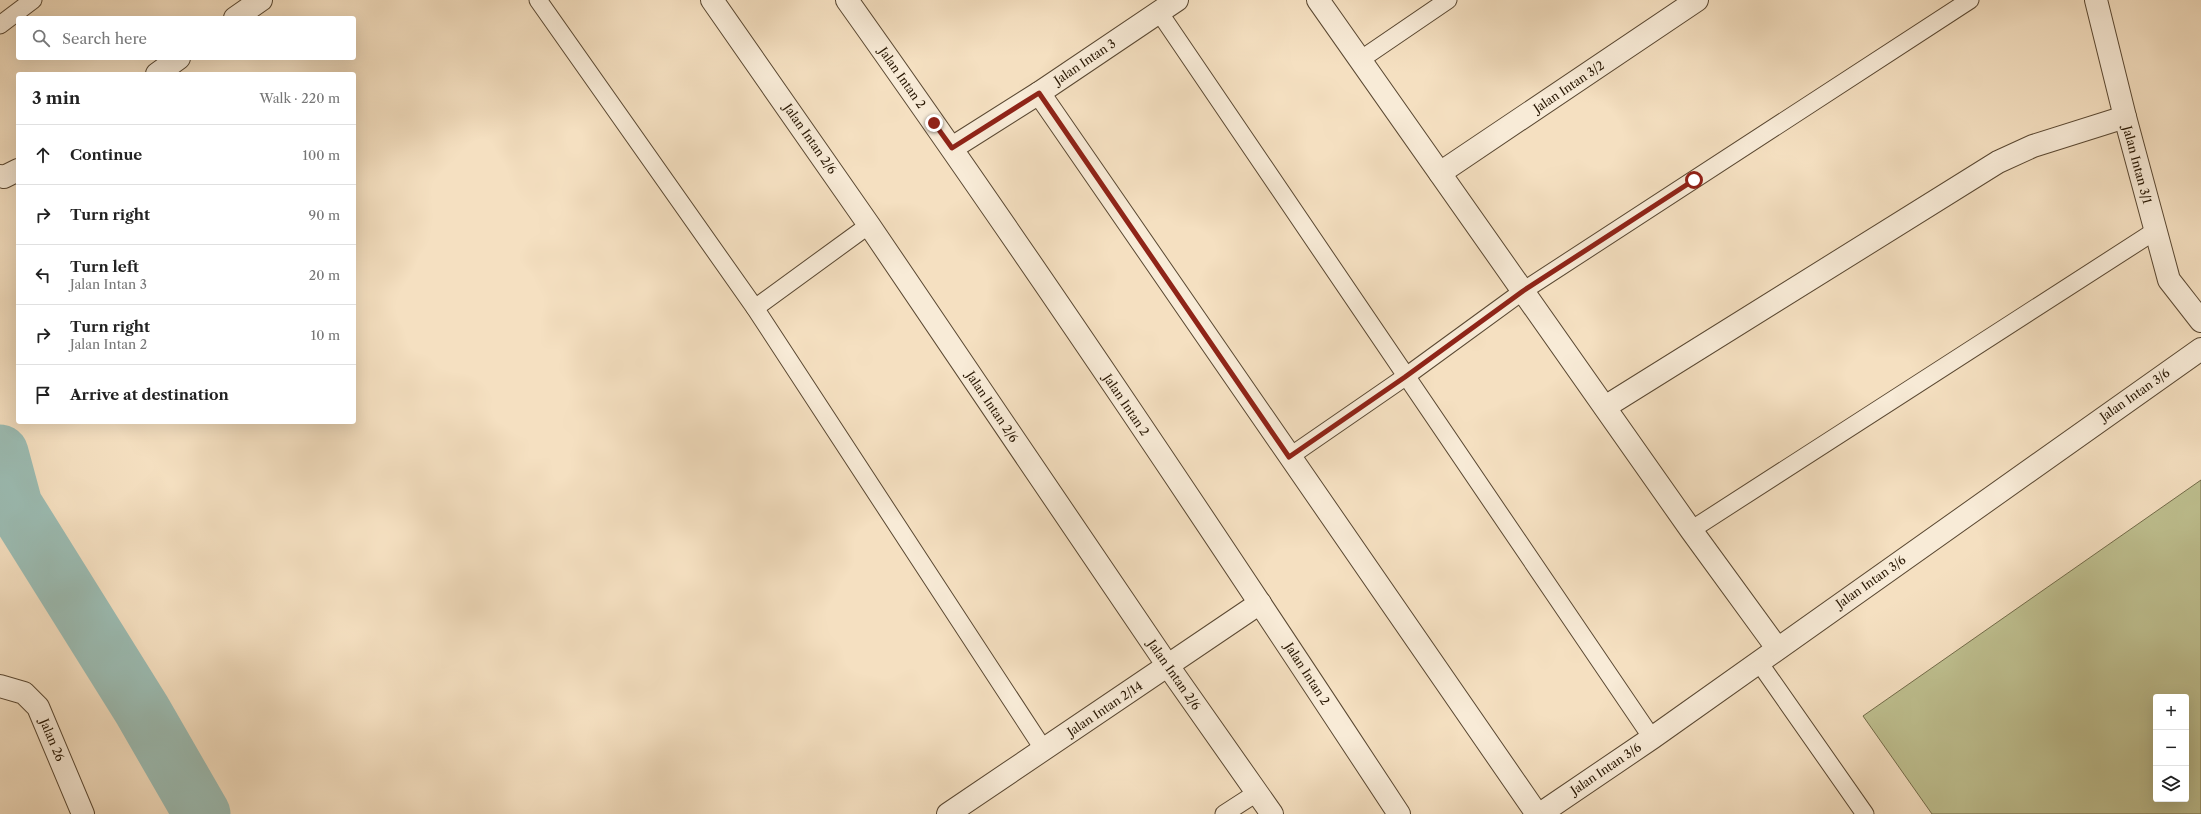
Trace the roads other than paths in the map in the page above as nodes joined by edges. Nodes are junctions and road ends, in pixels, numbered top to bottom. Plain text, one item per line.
1 (33, 0) edge
2 (261, 0) edge
3 (538, 0) edge
4 (712, 0) edge
5 (846, 0) edge
6 (1177, 0) edge
7 (1318, 0) edge
8 (1448, 0) edge
9 (1697, 0) edge
10 (1970, 0) edge
11 (2096, 0) edge
12 (1159, 12) junction
13 (238, 16) edge
14 (0, 25) edge
15 (176, 60) edge
16 (1360, 60) junction
17 (160, 72) edge
18 (1039, 93) junction
19 (2124, 117) junction
20 (952, 148) junction
21 (16, 171) edge
22 (1440, 173) junction
23 (0, 176) edge
24 (869, 225) junction
25 (2155, 231) junction
26 (1523, 291) junction
27 (755, 308) junction
28 (2201, 321) edge
29 (2201, 348) edge
30 (1405, 377) junction
31 (1604, 407) junction
32 (1289, 457) junction
33 (1691, 530) junction
34 (1260, 603) junction
35 (1777, 648) junction
36 (1758, 661) junction
37 (1168, 666) junction
38 (0, 686) edge
39 (1652, 738) junction
40 (1044, 750) junction
41 (1258, 792) junction
42 (83, 814) edge
43 (948, 814) edge
44 (1224, 814) edge
45 (1272, 814) edge
46 (1399, 814) edge
47 (1538, 814) edge
48 (1865, 814) edge

1 - 14 lane
2 - 13 street
3 - 27 lane
4 - 24 street, Jalan Intan 2/6
5 - 20 street, Jalan Intan 2
6 - 12 street, Jalan Intan 3
7 - 16 street
8 - 16 lane
9 - 22 street, Jalan Intan 3/2
10 - 26 lane
11 - 19 street, Jalan Intan 3/1
12 - 18 street, Jalan Intan 3
12 - 30 lane
15 - 17 street
16 - 22 street
18 - 20 street, Jalan Intan 3
18 - 32 street
19 - 25 street, Jalan Intan 3/1
19 - 31 street
20 - 34 street, Jalan Intan 2
21 - 23 street
22 - 26 street
24 - 27 lane
24 - 37 street, Jalan Intan 2/6
25 - 28 street, Jalan Intan 3/1
25 - 33 lane
26 - 30 lane
26 - 31 street
27 - 40 lane
29 - 35 street, Jalan Intan 3/6
30 - 32 lane
30 - 39 lane
31 - 33 street
32 - 47 street
33 - 35 street
34 - 37 street, Jalan Intan 2/14
34 - 46 street, Jalan Intan 2
35 - 36 street, Jalan Intan 3/6
36 - 39 street, Jalan Intan 3/6
36 - 48 lane
37 - 40 street, Jalan Intan 2/14
37 - 41 street, Jalan Intan 2/6
38 - 42 street, Jalan 26
39 - 47 street, Jalan Intan 3/6
40 - 43 street, Jalan Intan 2/14
41 - 44 lane
41 - 45 street, Jalan Intan 2/6

